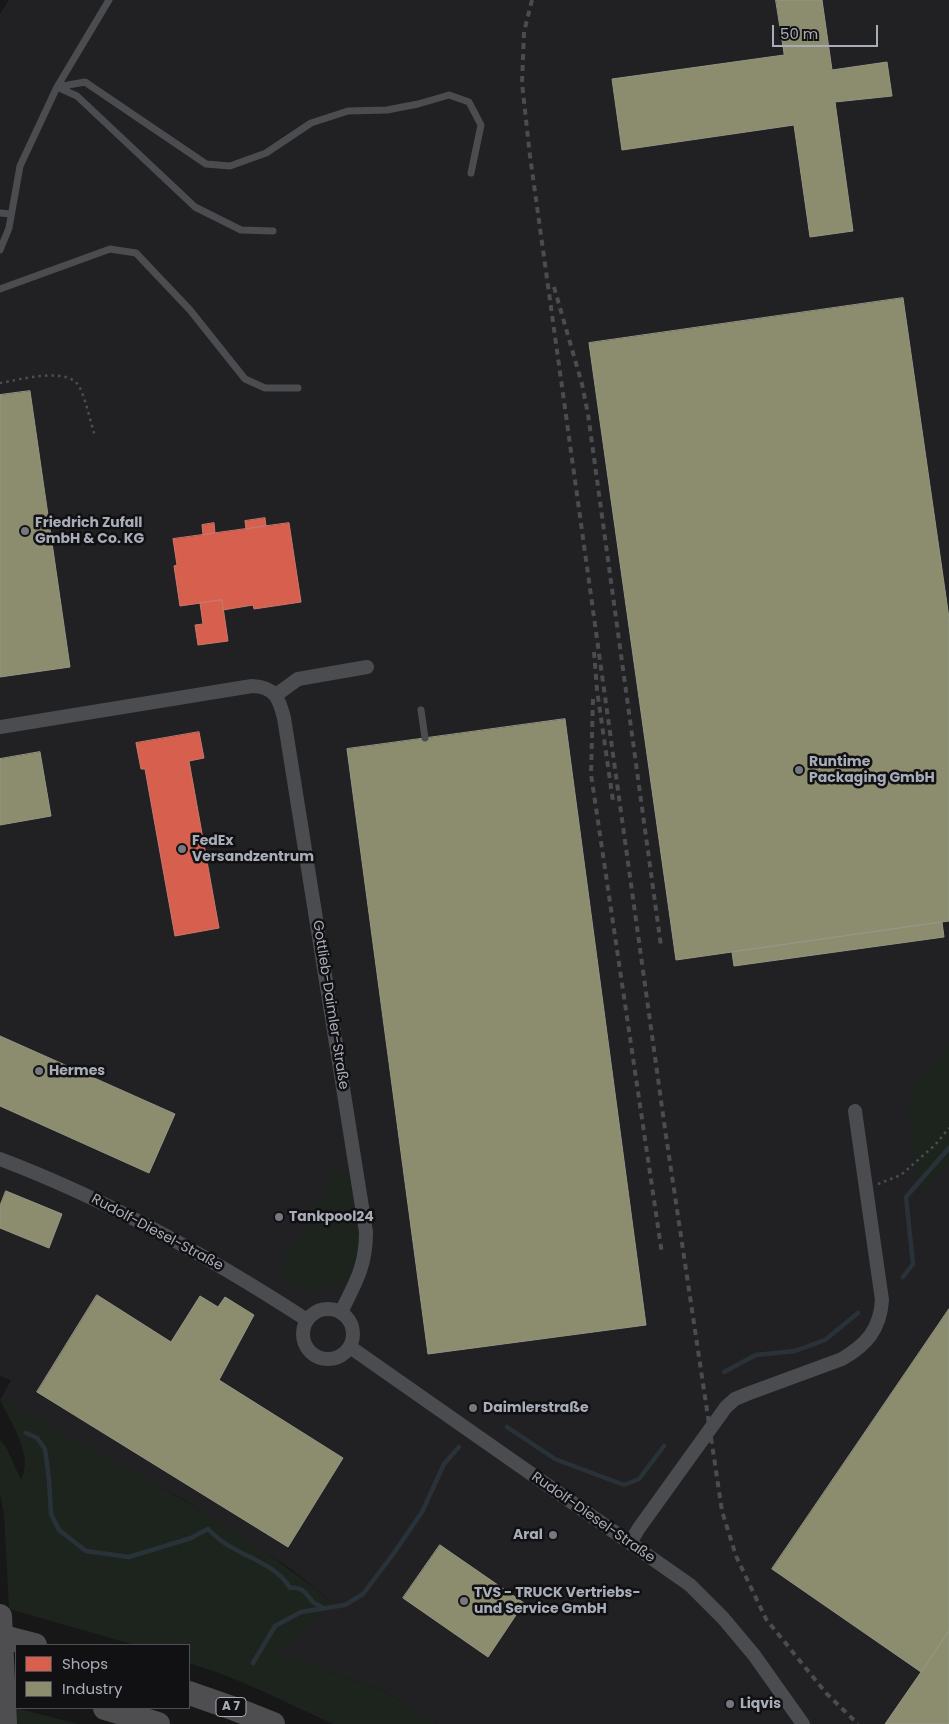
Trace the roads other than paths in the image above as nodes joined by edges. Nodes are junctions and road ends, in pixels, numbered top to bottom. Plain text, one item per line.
1 (109, 0) edge
2 (57, 87) junction
3 (471, 173) dead end
4 (0, 213) edge
5 (12, 214) junction
6 (273, 231) dead end
7 (0, 250) edge
8 (0, 289) edge
9 (298, 388) dead end
10 (367, 667) dead end
11 (276, 695) junction
12 (421, 710) dead end
13 (0, 727) edge
14 (425, 738) dead end
15 (855, 1111) dead end
16 (0, 1159) edge
17 (341, 1312) junction
18 (307, 1320) junction
19 (350, 1347) junction
20 (630, 1543) junction
21 (0, 1616) edge
22 (0, 1636) edge
23 (31, 1644) edge
24 (0, 1678) edge
25 (15, 1682) edge
26 (190, 1693) edge
27 (108, 1709) edge
28 (5, 1724) edge
29 (158, 1724) edge
30 (273, 1724) edge
31 (803, 1724) edge

1 - 2 lane
2 - 3 lane
2 - 5 lane
2 - 6 lane
4 - 5 lane
5 - 7 lane
8 - 9 lane
10 - 11 street
11 - 13 street
11 - 17 street, Gottlieb-Daimler-Straße
12 - 14 lane
15 - 20 street
16 - 18 street, Rudolf-Diesel-Straße
17 - 18 street
17 - 19 street
18 - 19 street
19 - 20 street, Rudolf-Diesel-Straße
20 - 31 street, Rudolf-Diesel-Straße
21 - 28 highway, bridge
22 - 23 highway
24 - 25 highway
26 - 30 highway, A 7
27 - 29 highway

